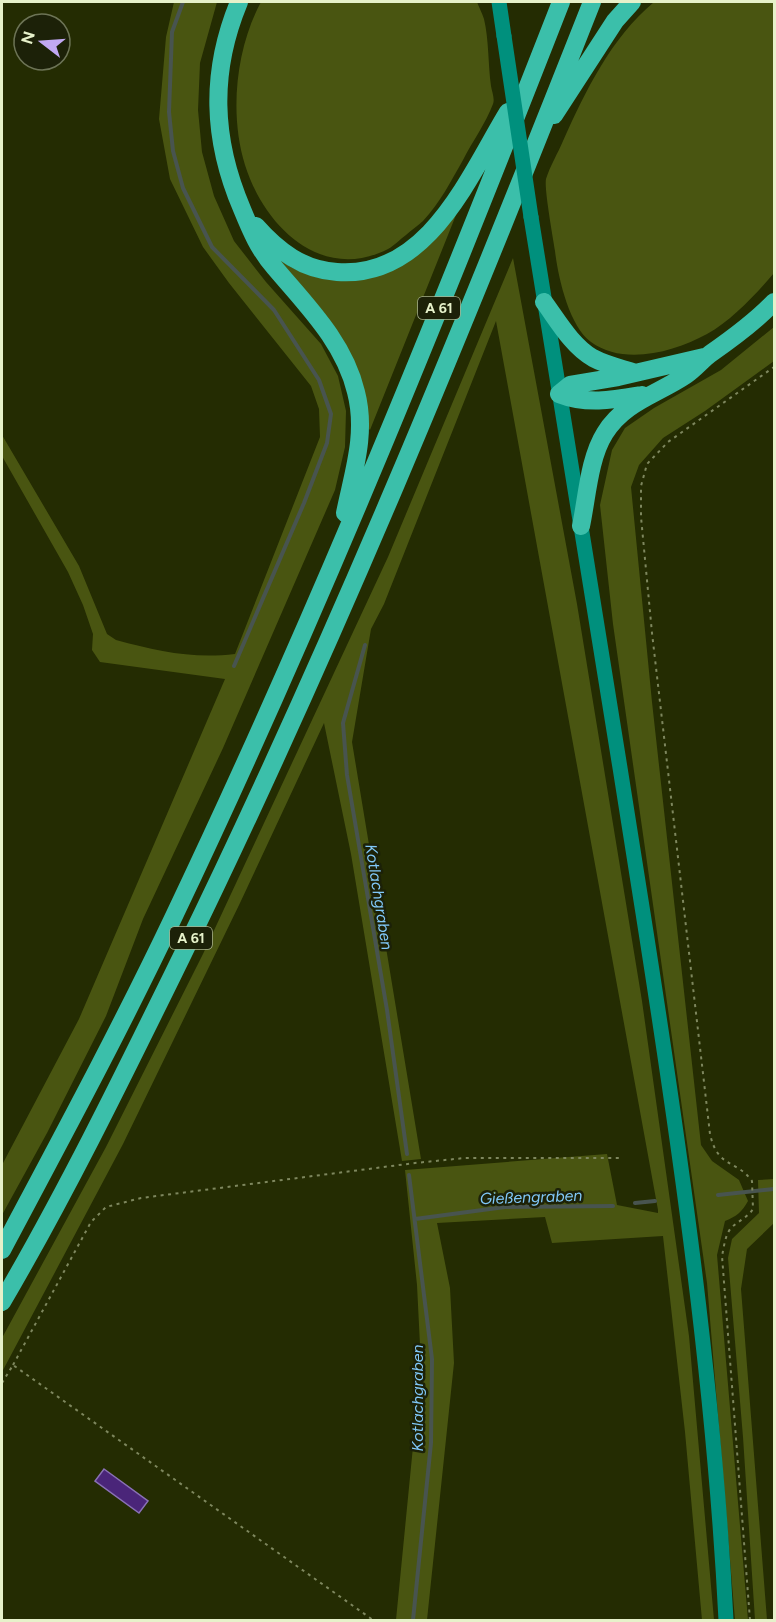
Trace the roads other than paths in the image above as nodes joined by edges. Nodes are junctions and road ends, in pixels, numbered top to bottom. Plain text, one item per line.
1 (239, 2) edge
2 (499, 2) edge
3 (561, 2) edge
4 (592, 2) edge
5 (632, 2) edge
6 (536, 64) junction
7 (537, 139) junction
8 (242, 209) junction
9 (544, 302) junction
10 (774, 302) edge
11 (709, 355) junction
12 (635, 372) junction
13 (652, 393) junction
14 (559, 394) junction
15 (581, 526) junction
16 (338, 550) junction
17 (2, 1250) edge
18 (2, 1302) edge
19 (726, 1620) edge

1 - 8 highway, A 61
2 - 9 main road, bridge
3 - 6 highway, A 61
4 - 7 highway, A 61
5 - 7 highway, A 61
6 - 8 highway, A 61
6 - 16 highway, A 61
7 - 18 highway, A 61
8 - 16 highway, A 61
9 - 12 highway
9 - 14 main road
10 - 11 highway
11 - 12 highway
11 - 13 highway
12 - 14 highway
13 - 14 highway
13 - 15 highway
14 - 15 main road
15 - 19 main road
16 - 17 highway, A 61

